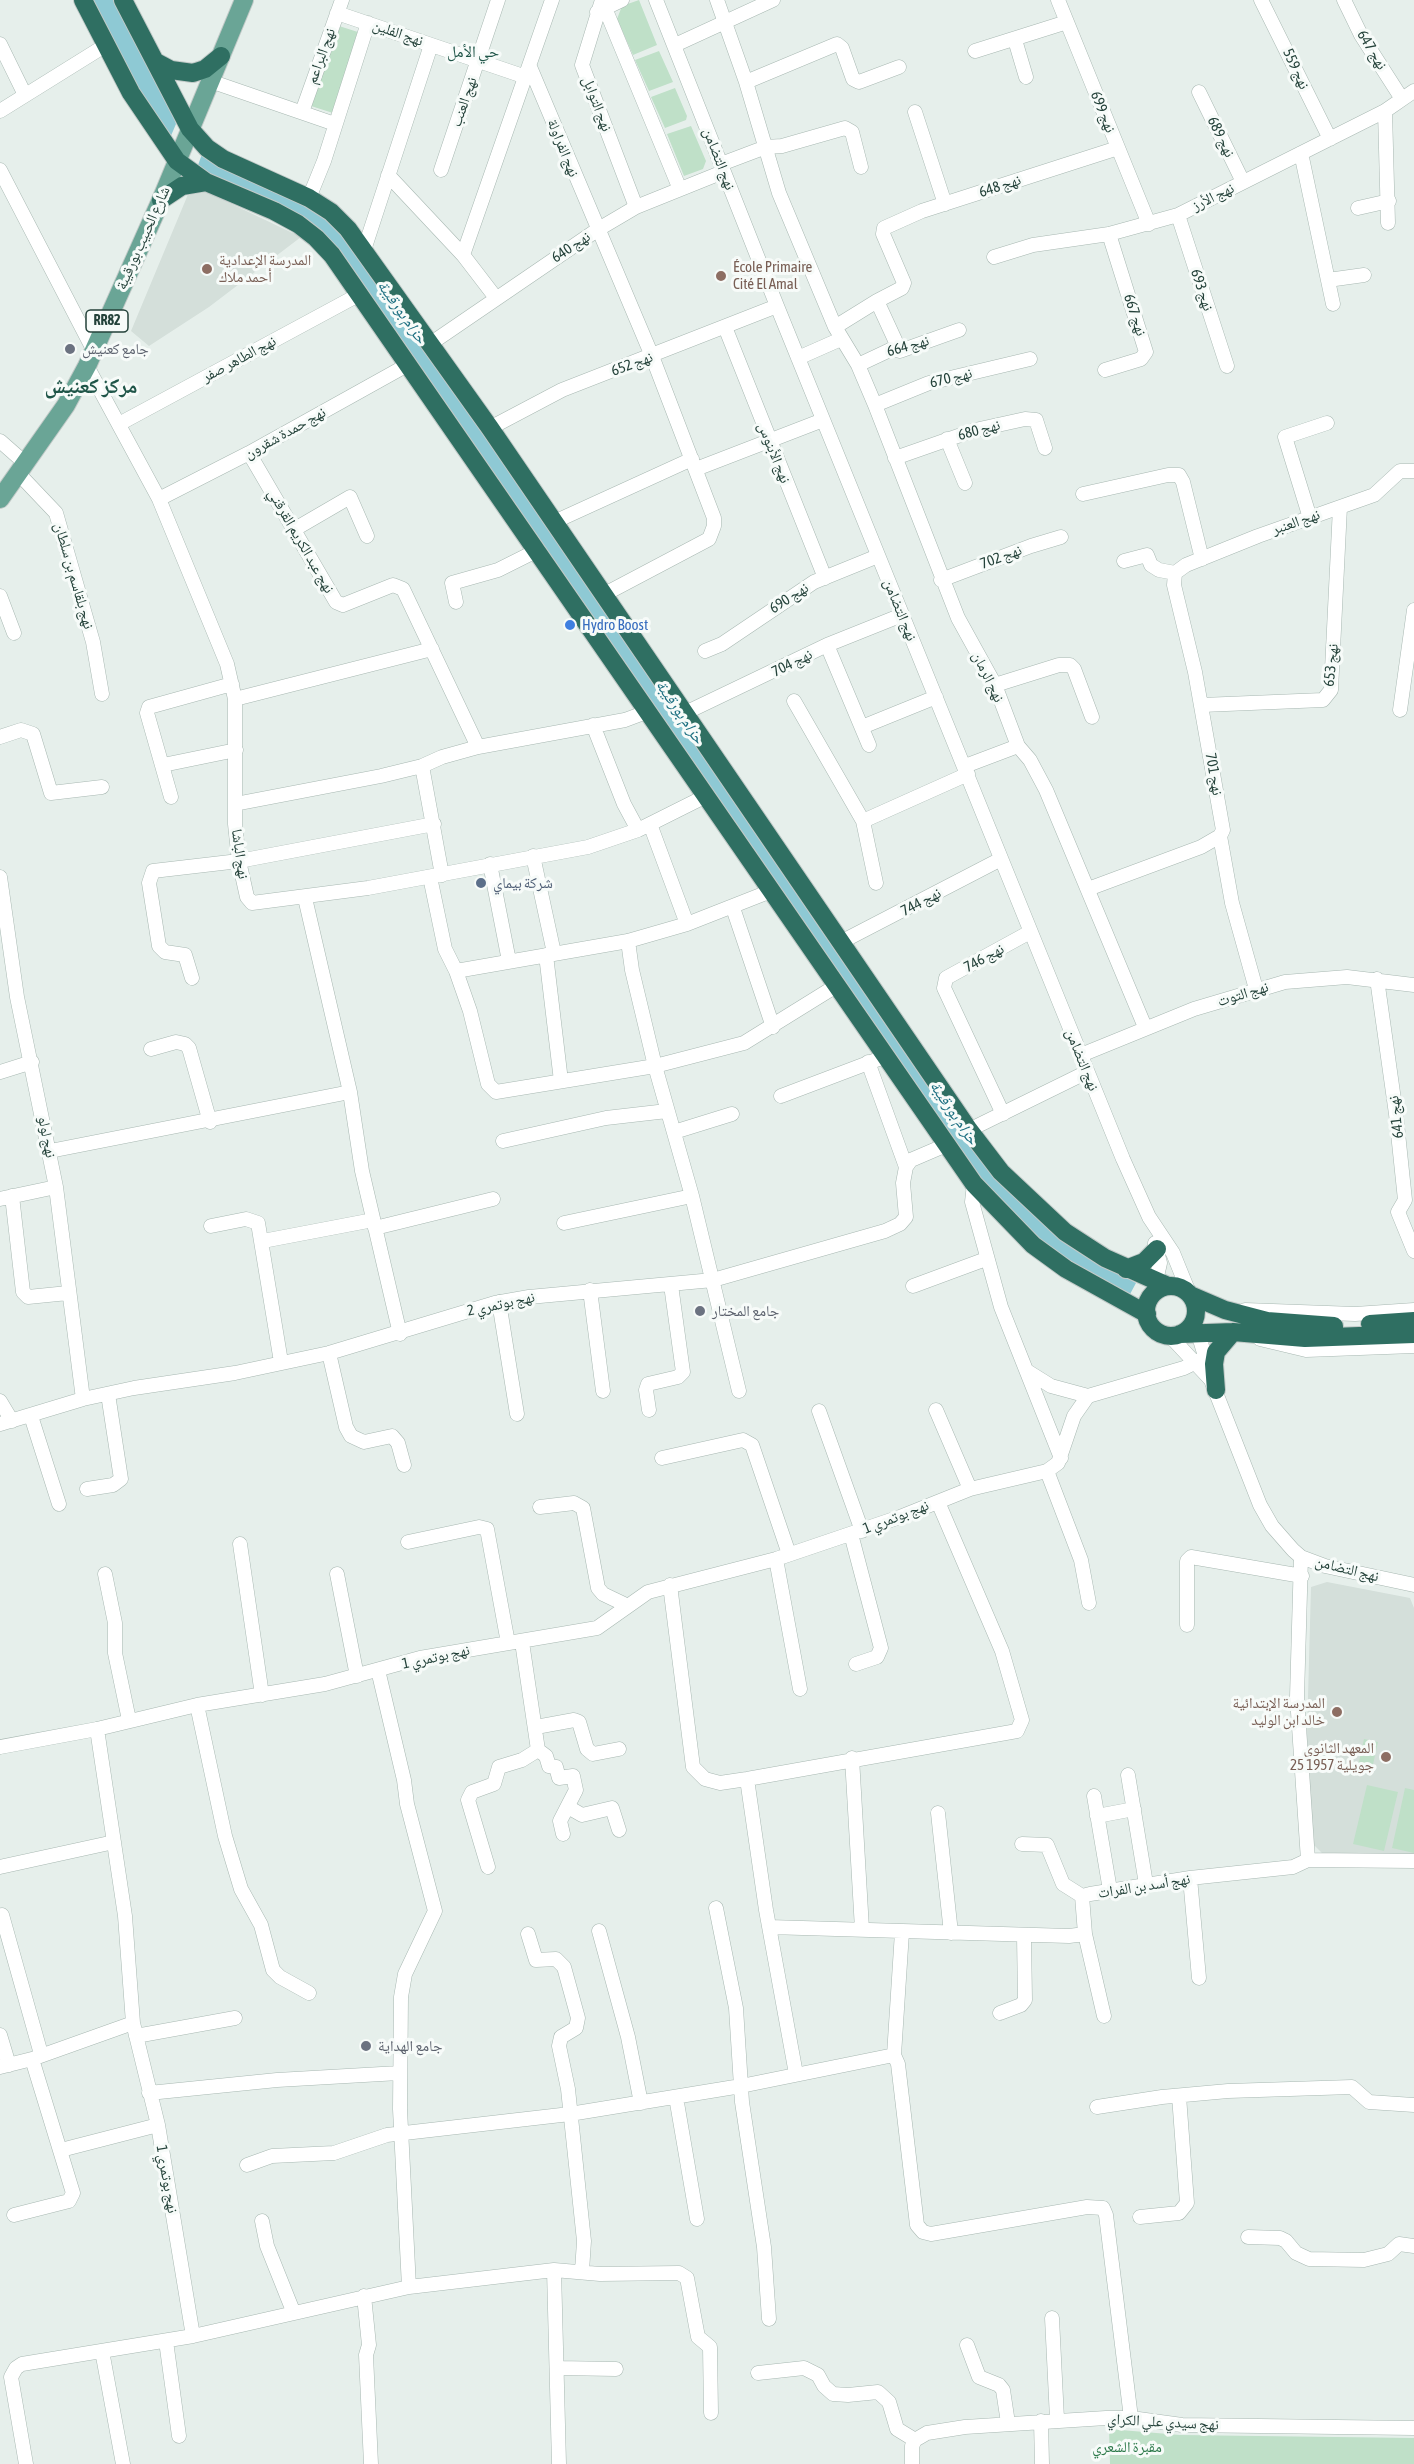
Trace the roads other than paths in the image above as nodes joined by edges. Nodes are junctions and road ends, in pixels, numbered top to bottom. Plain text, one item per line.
1 (83, 0) edge
2 (123, 0) edge
3 (244, 0) edge
4 (498, 0) edge
5 (552, 0) edge
6 (622, 0) edge
7 (656, 0) edge
8 (717, 0) edge
9 (773, 0) edge
10 (1058, 0) edge
11 (1261, 0) edge
12 (1344, 0) edge
13 (340, 7) edge
14 (601, 7) edge
15 (724, 22) junction
16 (1067, 22) junction
17 (368, 23) junction
18 (1015, 40) junction
19 (0, 44) edge
20 (106, 45) junction
21 (431, 45) junction
22 (675, 45) junction
23 (975, 51) dead end
24 (221, 56) junction
25 (479, 60) junction
26 (156, 63) junction
27 (899, 67) dead end
28 (528, 72) junction
29 (1026, 77) dead end
30 (210, 81) junction
31 (746, 82) junction
32 (1414, 91) edge
33 (1198, 92) dead end
34 (25, 96) junction
35 (1402, 99) junction
36 (0, 111) edge
37 (1384, 111) junction
38 (302, 112) junction
39 (915, 112) dead end
40 (335, 124) junction
41 (190, 129) junction
42 (1330, 139) junction
43 (766, 147) junction
44 (1118, 148) junction
45 (1301, 153) junction
46 (177, 161) junction
47 (861, 167) dead end
48 (722, 168) junction
49 (0, 170) edge
50 (441, 170) dead end
51 (388, 175) junction
52 (206, 182) junction
53 (1243, 182) junction
54 (679, 187) junction
55 (309, 198) junction
56 (161, 200) junction
57 (1389, 201) junction
58 (945, 204) junction
59 (636, 207) junction
60 (1358, 208) dead end
61 (1178, 215) junction
62 (1388, 223) dead end
63 (1149, 224) junction
64 (597, 230) junction
65 (1109, 234) junction
66 (364, 250) junction
67 (464, 255) junction
68 (994, 257) dead end
69 (1364, 275) dead end
70 (1328, 280) junction
71 (360, 294) junction
72 (496, 298) junction
73 (877, 301) junction
74 (1333, 304) dead end
75 (777, 306) junction
76 (725, 327) junction
77 (959, 330) dead end
78 (838, 333) junction
79 (430, 344) junction
80 (900, 351) junction
81 (652, 356) junction
82 (798, 358) junction
83 (1030, 358) dead end
84 (90, 359) junction
85 (410, 364) junction
86 (858, 365) junction
87 (1227, 366) dead end
88 (1105, 370) dead end
89 (875, 405) junction
90 (823, 420) junction
91 (1327, 423) dead end
92 (119, 424) junction
93 (490, 428) junction
94 (947, 439) junction
95 (0, 441) edge
96 (769, 441) junction
97 (1045, 448) dead end
98 (249, 453) junction
99 (895, 458) junction
100 (694, 464) junction
101 (22, 468) junction
102 (1414, 471) edge
103 (965, 483) dead end
104 (1083, 495) dead end
105 (0, 499) edge
106 (159, 499) junction
107 (1340, 507) junction
108 (1310, 518) junction
109 (554, 522) junction
110 (295, 529) junction
111 (368, 536) dead end
112 (1061, 537) dead end
113 (538, 550) junction
114 (878, 556) junction
115 (1202, 559) junction
116 (1124, 561) dead end
117 (1175, 573) junction
118 (825, 578) junction
119 (942, 580) junction
120 (0, 596) edge
121 (603, 596) junction
122 (456, 602) dead end
123 (1414, 610) edge
124 (902, 615) junction
125 (14, 633) dead end
126 (826, 645) junction
127 (432, 649) junction
128 (705, 651) dead end
129 (232, 684) junction
130 (995, 685) junction
131 (102, 694) dead end
132 (936, 697) junction
133 (235, 699) junction
134 (794, 702) dead end
135 (1202, 705) junction
136 (1400, 710) dead end
137 (649, 711) junction
138 (683, 714) junction
139 (1092, 717) dead end
140 (594, 725) junction
141 (862, 727) junction
142 (0, 737) edge
143 (868, 745) dead end
144 (1018, 746) junction
145 (478, 747) junction
146 (236, 750) junction
147 (163, 765) junction
148 (422, 766) junction
149 (966, 770) junction
150 (102, 787) dead end
151 (706, 796) junction
152 (171, 797) dead end
153 (235, 804) junction
154 (863, 821) junction
155 (434, 824) junction
156 (644, 827) junction
157 (1220, 836) junction
158 (533, 856) junction
159 (1001, 859) junction
160 (239, 861) junction
161 (490, 864) junction
162 (436, 876) junction
163 (0, 882) edge
164 (876, 883) dead end
165 (1088, 889) junction
166 (771, 891) junction
167 (305, 897) junction
168 (733, 908) junction
169 (687, 924) junction
170 (1030, 932) junction
171 (628, 941) junction
172 (841, 942) junction
173 (550, 954) junction
174 (510, 961) junction
175 (456, 971) junction
176 (192, 978) dead end
177 (1377, 979) junction
178 (1414, 985) edge
179 (836, 986) junction
180 (1256, 989) junction
181 (773, 1027) junction
182 (1145, 1027) junction
183 (151, 1049) dead end
184 (1081, 1055) junction
185 (876, 1060) junction
186 (33, 1062) junction
187 (655, 1065) junction
188 (0, 1072) edge
189 (1087, 1072) junction
190 (561, 1081) junction
191 (350, 1092) junction
192 (781, 1096) dead end
193 (667, 1111) junction
194 (732, 1113) dead end
195 (1003, 1114) junction
196 (210, 1122) junction
197 (969, 1130) junction
198 (674, 1132) junction
199 (503, 1141) dead end
200 (946, 1145) junction
201 (50, 1151) junction
202 (906, 1167) junction
203 (974, 1184) junction
204 (56, 1187) junction
205 (692, 1196) junction
206 (6, 1198) edge
207 (493, 1199) dead end
208 (1409, 1200) edge
209 (1149, 1217) junction
210 (564, 1223) dead end
211 (374, 1224) junction
212 (211, 1226) dead end
213 (263, 1241) junction
214 (1157, 1249) junction
215 (1414, 1251) edge
216 (986, 1259) junction
217 (1126, 1269) junction
218 (713, 1280) junction
219 (671, 1285) junction
220 (913, 1286) dead end
221 (1159, 1287) junction
222 (590, 1290) junction
223 (68, 1293) junction
224 (1190, 1295) junction
225 (499, 1302) junction
226 (1227, 1310) junction
227 (1414, 1310) edge
228 (1147, 1314) junction
229 (1414, 1321) edge
230 (1186, 1331) junction
231 (1242, 1333) junction
232 (400, 1334) junction
233 (1414, 1334) edge
234 (1414, 1346) edge
235 (329, 1353) junction
236 (1206, 1358) junction
237 (281, 1362) junction
238 (1027, 1371) junction
239 (1214, 1385) joint
240 (603, 1391) dead end
241 (739, 1391) dead end
242 (108, 1394) junction
243 (1088, 1396) junction
244 (83, 1399) junction
245 (0, 1401) edge
246 (649, 1410) dead end
247 (936, 1410) dead end
248 (819, 1411) dead end
249 (517, 1414) dead end
250 (31, 1416) junction
251 (6, 1423) edge
252 (662, 1458) dead end
253 (1060, 1458) junction
254 (404, 1465) dead end
255 (1047, 1471) junction
256 (970, 1489) junction
257 (87, 1490) dead end
258 (938, 1502) junction
259 (59, 1504) dead end
260 (540, 1507) dead end
261 (856, 1532) junction
262 (408, 1542) dead end
263 (240, 1545) dead end
264 (782, 1557) junction
265 (1301, 1557) junction
266 (105, 1574) dead end
267 (336, 1574) dead end
268 (1302, 1576) junction
269 (670, 1585) junction
270 (1414, 1585) edge
271 (1089, 1603) dead end
272 (626, 1605) junction
273 (1187, 1625) dead end
274 (515, 1642) junction
275 (856, 1664) dead end
276 (378, 1670) junction
277 (357, 1676) junction
278 (800, 1689) dead end
279 (262, 1695) junction
280 (197, 1705) junction
281 (129, 1720) junction
282 (536, 1727) junction
283 (97, 1729) junction
284 (0, 1747) edge
285 (619, 1749) dead end
286 (538, 1750) junction
287 (852, 1758) junction
288 (1128, 1775) dead end
289 (747, 1779) junction
290 (1094, 1796) dead end
291 (568, 1807) junction
292 (1134, 1809) junction
293 (938, 1813) dead end
294 (1098, 1816) junction
295 (620, 1830) dead end
296 (563, 1834) dead end
297 (114, 1842) junction
298 (1022, 1844) dead end
299 (1308, 1860) junction
300 (1414, 1862) edge
301 (488, 1867) dead end
302 (0, 1868) edge
303 (1190, 1878) junction
304 (1146, 1884) junction
305 (1110, 1890) junction
306 (1082, 1896) junction
307 (717, 1908) dead end
308 (2, 1915) dead end
309 (769, 1927) junction
310 (862, 1929) junction
311 (599, 1931) dead end
312 (902, 1932) junction
313 (951, 1933) junction
314 (528, 1934) dead end
315 (1085, 1934) junction
316 (1024, 1936) junction
317 (1199, 1978) dead end
318 (309, 1993) dead end
319 (1000, 2013) dead end
320 (1104, 2016) dead end
321 (235, 2018) dead end
322 (134, 2030) junction
323 (0, 2035) edge
324 (894, 2055) junction
325 (37, 2057) junction
326 (4, 2066) edge
327 (399, 2073) junction
328 (796, 2074) junction
329 (741, 2086) junction
330 (149, 2093) junction
331 (1179, 2096) junction
332 (676, 2097) junction
333 (641, 2103) junction
334 (1414, 2105) edge
335 (1097, 2107) dead end
336 (570, 2114) junction
337 (158, 2125) junction
338 (401, 2133) junction
339 (61, 2150) junction
340 (247, 2165) dead end
341 (14, 2215) dead end
342 (1140, 2217) dead end
343 (697, 2219) dead end
344 (262, 2221) dead end
345 (1248, 2237) dead end
346 (1414, 2246) edge
347 (554, 2270) junction
348 (582, 2271) junction
349 (409, 2287) junction
350 (364, 2296) junction
351 (293, 2311) junction
352 (1052, 2318) dead end
353 (769, 2319) dead end
354 (193, 2336) junction
355 (166, 2341) junction
356 (967, 2345) dead end
357 (102, 2351) junction
358 (557, 2368) junction
359 (616, 2369) dead end
360 (758, 2373) dead end
361 (711, 2413) dead end
362 (1131, 2418) junction
363 (1057, 2419) junction
364 (1041, 2421) junction
365 (1008, 2423) junction
366 (1414, 2428) edge
367 (179, 2436) dead end
368 (915, 2440) junction
369 (26, 2464) edge
370 (123, 2464) edge
371 (371, 2464) edge
372 (559, 2464) edge
373 (912, 2464) edge
374 (1042, 2464) edge

1 - 20 highway
2 - 26 highway
3 - 24 main road, RR82
4 - 25 street, نهج العنب
5 - 28 street
6 - 14 street
7 - 22 street, نهج التضامن
8 - 15 street, نهج الرمان
9 - 15 street
10 - 16 street, نهج 699
11 - 42 street, نهج 559
12 - 35 street, نهج 647
13 - 17 street, نهج الفلين
13 - 38 street, نهج البراعم
14 - 54 street
14 - 59 street, نهج التوابل
15 - 22 street
15 - 31 street, نهج الرمان
16 - 18 street
16 - 44 street, نهج 699
17 - 21 street, نهج الفلين
17 - 40 street
18 - 23 street
18 - 29 street
19 - 34 street
20 - 34 street
20 - 46 highway
21 - 25 street, نهج الفلين
21 - 51 street
22 - 48 street, نهج التضامن
24 - 26 highway
24 - 30 main road, RR82
25 - 28 street, نهج الفلين
25 - 50 street, نهج العنب
26 - 41 highway
27 - 31 street
28 - 64 street, نهج الفراولة
28 - 67 street
30 - 38 street
30 - 41 main road, RR82
31 - 43 street, نهج الرمان
32 - 35 street, نهج الأرز
33 - 53 street, نهج 689
34 - 36 street
35 - 37 street, نهج الأرز
37 - 42 street, نهج الأرز
37 - 57 street
38 - 40 street
39 - 58 street
40 - 55 street
41 - 46 main road, شارع الحبيب بورقيبة / RR82
41 - 55 highway
42 - 45 street, نهج الأرز
43 - 47 street, نهج 640
43 - 48 street, نهج 640
43 - 78 street, نهج الرمان
44 - 58 street, نهج 648
44 - 63 street, نهج 699
45 - 53 street, نهج الأرز
45 - 70 street
46 - 52 highway
46 - 56 main road, شارع الحبيب بورقيبة / RR82
48 - 54 street, نهج 640
48 - 75 street, نهج التضامن
49 - 84 street, نهج الباشا
51 - 66 street
51 - 67 street
52 - 56 highway
52 - 71 highway
53 - 61 street, نهج الأرز
54 - 59 street, نهج 640
55 - 66 highway
56 - 84 main road, شارع الحبيب بورقيبة / RR82
57 - 60 street
57 - 62 street
58 - 73 street, نهج 648
59 - 64 street, نهج 640
61 - 63 street, نهج الأرز
61 - 87 street, نهج 693
63 - 65 street, نهج الأرز
64 - 72 street, نهج 640
64 - 81 street, نهج الفراولة
65 - 68 street, نهج الأرز
65 - 88 street, نهج 667
66 - 79 highway
67 - 72 street
69 - 70 street
70 - 74 street
71 - 85 highway
71 - 92 street, نهج الطاهر صفر
72 - 79 street, نهج 640
73 - 78 street
73 - 80 street
75 - 76 street, نهج 652
75 - 82 street, نهج التضامن
76 - 81 street, نهج 652
76 - 96 street, نهج الأبنوس
77 - 80 street, نهج 664
78 - 82 street
78 - 86 street, نهج الرمان
79 - 93 highway
80 - 86 street, نهج 664
81 - 93 street, نهج 652
81 - 100 street, نهج الفراولة
82 - 90 street, نهج التضامن
83 - 89 street, نهج 670
84 - 92 street, نهج الباشا
84 - 101 main road, شارع الحبيب بورقيبة / RR82
85 - 98 street, نهج حمدة شقرون
85 - 113 highway
86 - 89 street, نهج الرمان
89 - 99 street, نهج الرمان
90 - 96 street
90 - 114 street, نهج التضامن
91 - 108 street
92 - 106 street, نهج الباشا
93 - 109 highway
94 - 97 street, نهج 680
94 - 99 street, نهج 680
94 - 103 street
95 - 101 street, نهج بلقاسم بن سلطان
96 - 100 street
96 - 118 street, نهج الأبنوس
98 - 106 street, نهج حمدة شقرون
98 - 110 street, نهج عبد الكريم القرقني
99 - 119 street, نهج الرمان
100 - 109 street
100 - 121 street, نهج الفراولة
101 - 105 main road, شارع الحبيب بورقيبة / RR82
101 - 131 street, نهج بلقاسم بن سلطان
102 - 107 street, نهج العنبر
104 - 115 street
106 - 129 street, نهج الباشا
107 - 108 street, نهج العنبر
107 - 135 street, نهج 653
108 - 115 street, نهج العنبر
109 - 121 highway
110 - 111 street
110 - 127 street, نهج عبد الكريم القرقني
112 - 119 street, نهج 702
113 - 122 street
113 - 137 highway
114 - 118 street, نهج 690
114 - 124 street, نهج التضامن
115 - 117 street, نهج العنبر
116 - 117 street
117 - 135 street, نهج 701
118 - 128 street, نهج 690
119 - 130 street, نهج الرمان
120 - 125 street
121 - 138 highway
123 - 136 street
124 - 126 street, نهج 704
124 - 132 street, نهج التضامن
126 - 138 street, نهج 704
126 - 141 street
127 - 133 street
127 - 145 street, نهج عبد الكريم القرقني
129 - 133 street, نهج الباشا
129 - 147 street
130 - 139 street
130 - 144 street, نهج الرمان
132 - 141 street
132 - 149 street, نهج التضامن
133 - 146 street, نهج الباشا
134 - 154 street
135 - 157 street, نهج 701
137 - 140 street
137 - 151 highway
138 - 172 highway
140 - 145 street
140 - 156 street
141 - 143 street
142 - 150 street
144 - 149 street
144 - 165 street, نهج الرمان
145 - 148 street
146 - 147 street
146 - 153 street, نهج الباشا
147 - 152 street
148 - 153 street
148 - 155 street
149 - 154 street
149 - 159 street, نهج التضامن
151 - 156 street, نهج الباشا
151 - 166 highway
153 - 160 street, نهج الباشا
154 - 164 street
155 - 160 street
155 - 162 street
156 - 158 street, نهج الباشا
156 - 169 street
157 - 165 street
157 - 180 street, نهج 701
158 - 161 street, نهج الباشا
158 - 173 street
159 - 170 street, نهج التضامن
159 - 172 street, نهج 744
160 - 167 street, نهج الباشا
160 - 176 street
161 - 162 street, نهج الباشا
161 - 174 street
162 - 167 street, نهج الباشا
162 - 175 street
163 - 186 street, نهج لولو
165 - 182 street, نهج الرمان
166 - 168 street
166 - 179 highway
167 - 191 street
168 - 169 street
168 - 181 street
169 - 171 street
170 - 184 street, نهج التضامن
170 - 195 street, نهج 746
171 - 173 street
171 - 187 street
172 - 197 highway
173 - 174 street
173 - 190 street
174 - 175 street
175 - 190 street
177 - 178 street, نهج التوت
177 - 180 street, نهج التوت
177 - 208 street, نهج 641
179 - 181 street
179 - 185 highway
180 - 182 street, نهج التوت
181 - 187 street
182 - 184 street, نهج التوت
183 - 196 street
184 - 189 street, نهج التضامن
185 - 192 street
185 - 200 highway
185 - 202 street
186 - 188 street
186 - 201 street, نهج لولو
187 - 190 street
187 - 193 street
189 - 195 street
189 - 209 street, نهج التضامن
191 - 196 street
191 - 211 street
193 - 198 street
193 - 199 street
194 - 198 street
195 - 197 street
196 - 201 street
197 - 217 highway
198 - 205 street
200 - 202 street
200 - 203 highway
201 - 204 street, نهج لولو
202 - 218 street, نهج بوتمري 2
203 - 216 street
203 - 228 highway
204 - 206 street
204 - 223 street, نهج لولو
205 - 210 street
205 - 218 street
206 - 223 street
207 - 211 street
208 - 215 street, نهج 641
209 - 214 street, نهج التضامن
209 - 224 street, نهج التضامن
211 - 213 street
211 - 232 street
212 - 213 street
213 - 237 street
214 - 217 highway
214 - 221 street, نهج التضامن
216 - 220 street
216 - 238 street
217 - 221 highway
218 - 219 street, نهج بوتمري 2
218 - 241 street
219 - 222 street, نهج بوتمري 2
219 - 246 street
221 - 224 highway
221 - 228 highway
222 - 225 street, نهج بوتمري 2
222 - 240 street
223 - 244 street, نهج لولو
224 - 226 highway
224 - 230 highway
225 - 232 street, نهج بوتمري 2
225 - 249 street
226 - 227 street
226 - 229 highway
228 - 230 highway
230 - 231 highway
230 - 236 street
230 - 236 street
231 - 233 highway
231 - 234 street
231 - 236 highway
232 - 235 street, نهج بوتمري 2
235 - 237 street, نهج بوتمري 2
235 - 254 street
236 - 239 highway
236 - 243 street
237 - 242 street, نهج بوتمري 2
238 - 243 street
238 - 253 street
239 - 265 street, نهج التضامن
242 - 244 street, نهج بوتمري 2
242 - 257 street
243 - 253 street
244 - 250 street, نهج بوتمري 2
245 - 251 street
247 - 256 street
248 - 261 street
250 - 251 street, نهج بوتمري 2
250 - 259 street
252 - 264 street
253 - 255 street
255 - 256 street, نهج بوتمري 1
255 - 271 street
256 - 258 street, نهج بوتمري 1
258 - 261 street, نهج بوتمري 1
258 - 287 street
260 - 272 street
261 - 264 street, نهج بوتمري 1
261 - 275 street
262 - 274 street
263 - 279 street
264 - 269 street, نهج بوتمري 1
264 - 278 street
265 - 268 street
265 - 270 street, نهج التضامن
266 - 281 street
267 - 277 street
268 - 273 street
268 - 299 street
269 - 272 street, نهج بوتمري 1
269 - 289 street
272 - 274 street, نهج بوتمري 1
274 - 276 street, نهج بوتمري 1
274 - 282 street
276 - 277 street, نهج بوتمري 1
276 - 327 street
277 - 279 street, نهج بوتمري 1
279 - 280 street, نهج بوتمري 1
280 - 281 street, نهج بوتمري 1
280 - 318 street
281 - 283 street, نهج بوتمري 1
282 - 285 street
282 - 286 street
283 - 284 street
283 - 297 street, نهج بوتمري 1
286 - 291 street
286 - 301 street
287 - 289 street
287 - 310 street
288 - 292 street
289 - 309 street
290 - 294 street
291 - 295 street
291 - 296 street
292 - 294 street
292 - 304 street
293 - 313 street
294 - 305 street
297 - 302 street
297 - 322 street, نهج بوتمري 1
298 - 306 street
299 - 300 street, نهج أسد بن الفرات
299 - 303 street, نهج أسد بن الفرات
303 - 304 street, نهج أسد بن الفرات
303 - 317 street
304 - 305 street, نهج أسد بن الفرات
305 - 306 street, نهج أسد بن الفرات
306 - 315 street, نهج أسد بن الفرات
307 - 329 street
308 - 325 street
309 - 310 street
309 - 328 street
310 - 312 street
311 - 333 street
312 - 313 street
312 - 324 street
313 - 316 street
314 - 336 street
315 - 316 street
315 - 320 street, نهج أسد بن الفرات
316 - 319 street
321 - 322 street
322 - 325 street
322 - 330 street, نهج بوتمري 1
323 - 326 street
324 - 328 street
324 - 362 street
325 - 326 street
325 - 339 street
327 - 330 street
327 - 338 street
328 - 329 street
329 - 332 street
329 - 353 street
330 - 337 street, نهج بوتمري 1
331 - 334 street
331 - 335 street
331 - 342 street
332 - 333 street
332 - 343 street
333 - 336 street
336 - 338 street
336 - 348 street
337 - 339 street
337 - 354 street, نهج بوتمري 1
338 - 340 street
338 - 349 street
339 - 341 street
344 - 351 street
345 - 346 street
347 - 348 street
347 - 349 street
347 - 358 street
348 - 361 street
349 - 350 street
350 - 351 street
350 - 371 street
351 - 354 street
352 - 363 street
354 - 355 street
355 - 357 street
355 - 367 street
356 - 365 street
357 - 369 street
357 - 370 street
358 - 359 street
358 - 372 street
360 - 368 street
362 - 363 street, نهج سيدي علي الكراي
362 - 366 street, نهج سيدي علي الكراي
363 - 364 street, نهج سيدي علي الكراي
364 - 365 street, نهج سيدي علي الكراي
364 - 374 street
365 - 368 street, نهج سيدي علي الكراي
368 - 373 street

